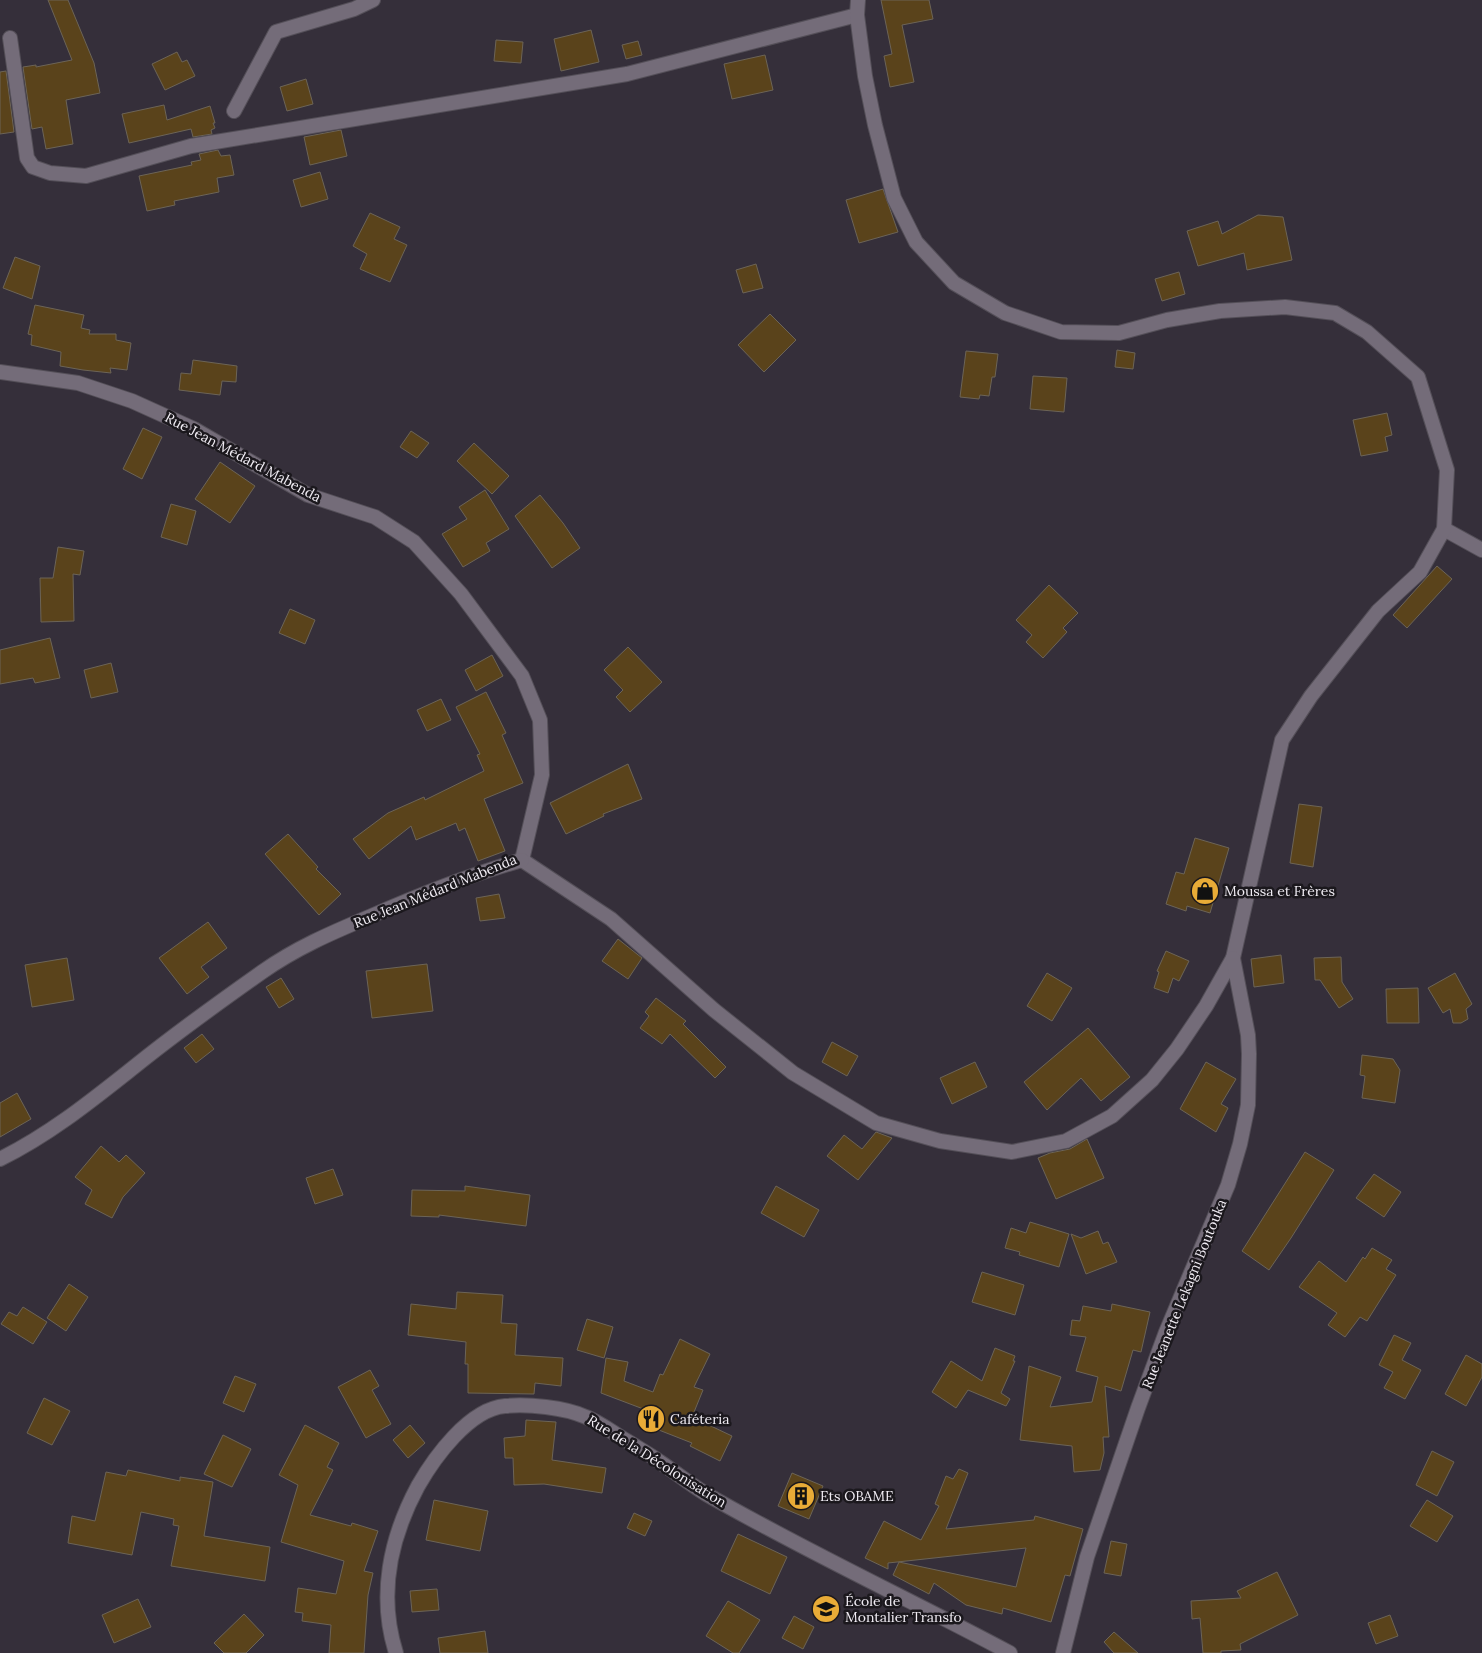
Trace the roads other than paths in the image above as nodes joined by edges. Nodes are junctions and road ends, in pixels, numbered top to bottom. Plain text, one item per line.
1 (372, 0) edge
2 (858, 0) edge
3 (857, 15) junction
4 (10, 38) dead end
5 (234, 111) dead end
6 (0, 372) edge
7 (1444, 529) junction
8 (1482, 550) edge
9 (522, 860) junction
10 (1233, 958) junction
11 (0, 1159) edge
12 (396, 1653) edge
13 (1010, 1653) edge
14 (1063, 1653) edge

1 - 5 street
2 - 3 street
3 - 4 street
3 - 7 street
6 - 9 street, Rue Jean Médard Mabenda
7 - 8 street
7 - 10 street
9 - 10 street
9 - 11 street, Rue Jean Médard Mabenda
10 - 14 street, Rue Jeanette Lekagni Boutouka
12 - 13 street, Rue de la Décolonisation

